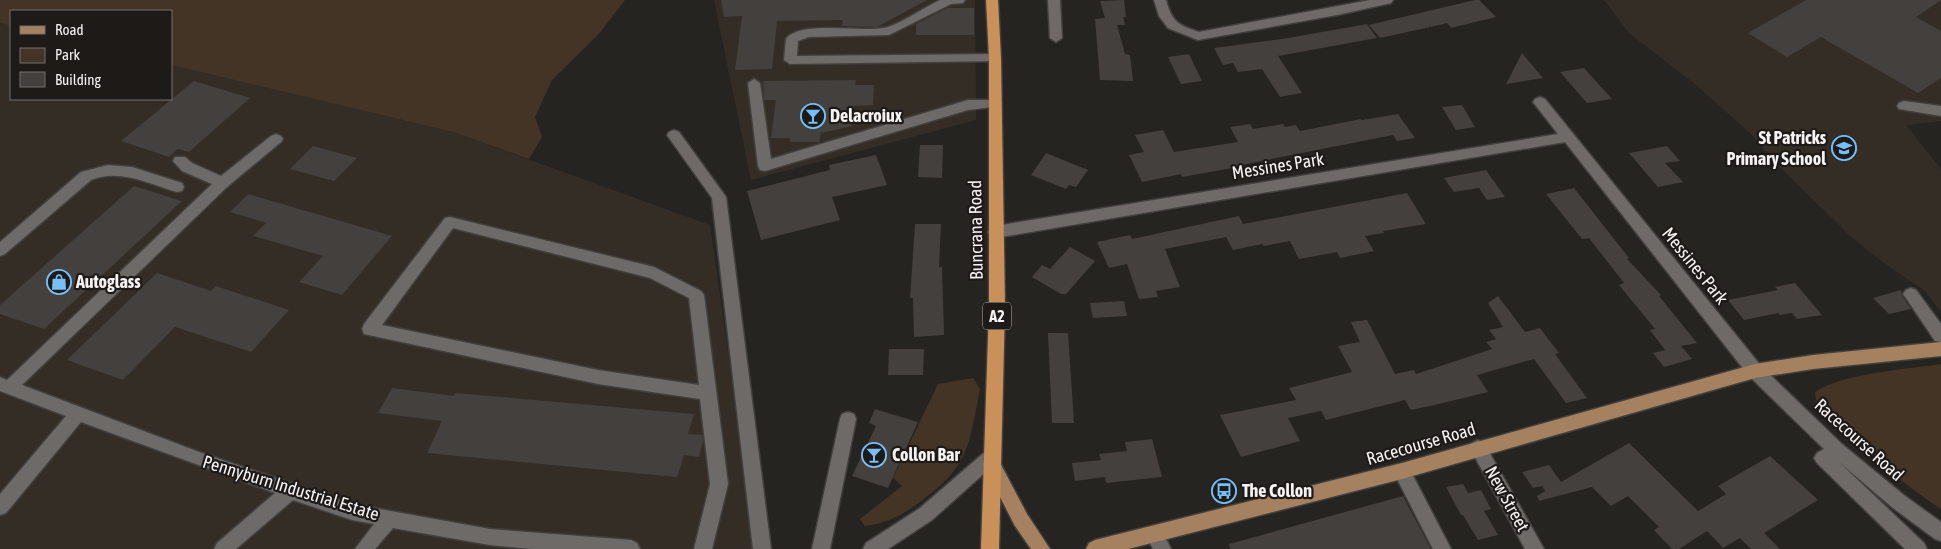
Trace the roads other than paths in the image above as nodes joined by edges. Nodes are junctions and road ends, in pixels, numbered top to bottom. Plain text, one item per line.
1 (959, 0) edge
2 (992, 0) edge
3 (1054, 0) edge
4 (1160, 0) edge
5 (1387, 0) edge
6 (1056, 38) dead end
7 (995, 58) junction
8 (754, 83) dead end
9 (1540, 102) dead end
10 (994, 104) junction
11 (1904, 106) dead end
12 (1941, 111) edge
13 (674, 136) dead end
14 (1568, 137) junction
15 (276, 139) dead end
16 (180, 161) dead end
17 (222, 183) junction
18 (177, 187) dead end
19 (994, 232) junction
20 (0, 250) edge
21 (1911, 294) dead end
22 (1941, 336) edge
23 (1941, 348) edge
24 (1755, 371) junction
25 (5, 386) edge
26 (708, 393) junction
27 (77, 414) junction
28 (848, 419) dead end
29 (1478, 448) junction
30 (1837, 450) junction
31 (992, 460) junction
32 (1402, 471) junction
33 (290, 491) junction
34 (0, 507) edge
35 (389, 519) junction
36 (1941, 532) edge
37 (1158, 542) edge
38 (487, 543) edge
39 (223, 549) edge
40 (364, 549) edge
41 (631, 549) edge
42 (703, 549) edge
43 (762, 549) edge
44 (821, 549) edge
45 (872, 549) edge
46 (990, 549) edge
47 (1041, 549) edge
48 (1095, 549) edge
49 (1442, 549) edge
50 (1535, 549) edge
51 (1918, 549) edge

1 - 7 street
2 - 7 highway, Buncrana Road / A2
3 - 6 street
4 - 5 street
7 - 10 highway, Buncrana Road / A2
8 - 10 street
9 - 14 street, Messines Park
10 - 19 highway, Buncrana Road / A2
11 - 12 street
13 - 43 street
14 - 19 street, Messines Park
14 - 24 street, Messines Park
15 - 17 street
16 - 17 street
17 - 25 street
18 - 20 street
19 - 31 highway, Buncrana Road / A2
21 - 22 street
23 - 24 main road, Racecourse Road
24 - 29 main road, Racecourse Road
24 - 30 street, Racecourse Road
25 - 27 street, Pennyburn Industrial Estate
26 - 26 street
26 - 42 street
27 - 33 street, Pennyburn Industrial Estate
27 - 34 street
28 - 44 street
29 - 32 main road, Racecourse Road
29 - 50 street, New Street
30 - 36 street, Racecourse Road
30 - 51 street
31 - 45 street
31 - 46 highway, Buncrana Road / A2
31 - 47 main road
32 - 37 main road, Racecourse Road
32 - 49 street
33 - 35 street, Pennyburn Industrial Estate
33 - 39 street
35 - 38 street, Pennyburn Industrial Estate
35 - 40 street
37 - 48 main road, Racecourse Road
38 - 41 street, Pennyburn Industrial Estate

